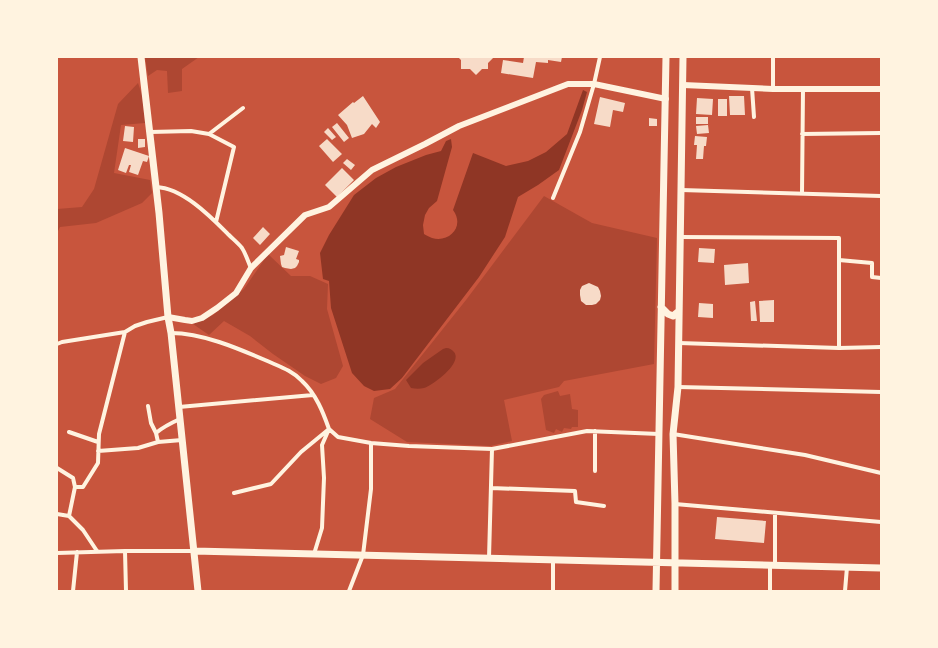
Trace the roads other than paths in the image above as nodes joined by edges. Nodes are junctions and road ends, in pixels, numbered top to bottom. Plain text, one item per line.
1 (141, 57) edge
2 (600, 57) edge
3 (666, 57) edge
4 (683, 57) edge
5 (773, 57) edge
6 (594, 84) junction
7 (683, 86) junction
8 (752, 88) junction
9 (773, 89) junction
10 (803, 89) junction
11 (881, 89) edge
12 (666, 99) junction
13 (243, 108) dead end
14 (754, 116) dead end
15 (150, 132) junction
16 (881, 133) edge
17 (209, 134) junction
18 (802, 134) junction
19 (155, 187) junction
20 (681, 190) junction
21 (802, 193) junction
22 (881, 196) edge
23 (553, 198) dead end
24 (216, 222) junction
25 (680, 236) junction
26 (838, 260) junction
27 (250, 268) junction
28 (881, 278) edge
29 (661, 307) junction
30 (679, 311) junction
31 (168, 317) junction
32 (125, 332) junction
33 (171, 333) junction
34 (679, 343) junction
35 (57, 344) edge
36 (881, 347) edge
37 (839, 348) junction
38 (678, 387) junction
39 (881, 392) edge
40 (313, 395) junction
41 (148, 406) dead end
42 (179, 407) junction
43 (180, 419) junction
44 (329, 429) junction
45 (69, 432) dead end
46 (595, 432) junction
47 (156, 433) junction
48 (659, 434) junction
49 (673, 434) junction
50 (182, 440) junction
51 (98, 442) junction
52 (158, 442) junction
53 (371, 443) junction
54 (492, 449) junction
55 (98, 452) junction
56 (57, 468) edge
57 (595, 471) dead end
58 (881, 473) edge
59 (75, 487) junction
60 (491, 488) junction
61 (234, 494) dead end
62 (675, 504) junction
63 (604, 506) dead end
64 (775, 513) junction
65 (57, 514) edge
66 (69, 516) junction
67 (881, 522) edge
68 (97, 551) junction
69 (125, 551) junction
70 (194, 551) junction
71 (77, 552) junction
72 (57, 553) edge
73 (314, 554) junction
74 (363, 555) junction
75 (489, 558) junction
76 (553, 560) junction
77 (657, 562) junction
78 (676, 563) junction
79 (773, 565) junction
80 (847, 567) junction
81 (881, 568) edge
82 (73, 591) edge
83 (126, 591) edge
84 (198, 591) edge
85 (349, 591) edge
86 (553, 591) edge
87 (656, 591) edge
88 (675, 591) edge
89 (770, 591) edge
90 (845, 591) edge

1 - 15 main road
2 - 6 street
3 - 12 main road
4 - 7 main road
5 - 9 street
6 - 12 street
6 - 23 street
6 - 27 street
7 - 8 street
7 - 20 main road
8 - 9 street
8 - 14 street
9 - 10 street
10 - 11 street
10 - 18 street
12 - 29 main road
13 - 17 street
15 - 17 street
15 - 19 main road
16 - 18 street
17 - 24 street
18 - 21 street
19 - 24 street
19 - 31 main road
20 - 21 street
20 - 25 main road
21 - 22 street
24 - 27 street
25 - 26 street
25 - 30 main road
26 - 28 street
26 - 37 street
27 - 31 street
29 - 30 main road
29 - 48 main road
30 - 34 main road
31 - 32 street
31 - 33 main road
32 - 35 street
32 - 51 street
33 - 40 street
33 - 42 main road
34 - 37 street
34 - 38 main road
36 - 37 street
38 - 39 street
38 - 49 main road
40 - 42 street
40 - 44 street
41 - 47 street
42 - 43 main road
43 - 47 street
43 - 50 main road
44 - 53 street
44 - 61 street
44 - 73 street
45 - 51 street
46 - 48 street
46 - 54 street
46 - 57 street
47 - 52 street
48 - 77 main road
49 - 58 street
49 - 62 main road
50 - 52 street
50 - 70 main road
51 - 55 street
52 - 55 street
53 - 54 street
53 - 74 street
54 - 60 street
55 - 59 street
56 - 59 street
59 - 66 street
60 - 63 street
60 - 75 street
62 - 64 street
62 - 78 main road
64 - 67 street
64 - 79 street
65 - 66 street
66 - 68 street
68 - 69 street
68 - 71 street
69 - 70 street
69 - 83 street
70 - 73 main road
70 - 84 main road
71 - 72 street
71 - 82 street
73 - 74 main road
74 - 75 main road
74 - 85 street
75 - 76 main road
76 - 77 main road
76 - 86 street
77 - 78 main road
77 - 87 main road
78 - 79 main road
78 - 88 main road
79 - 80 main road
79 - 89 street
80 - 81 main road
80 - 90 street

